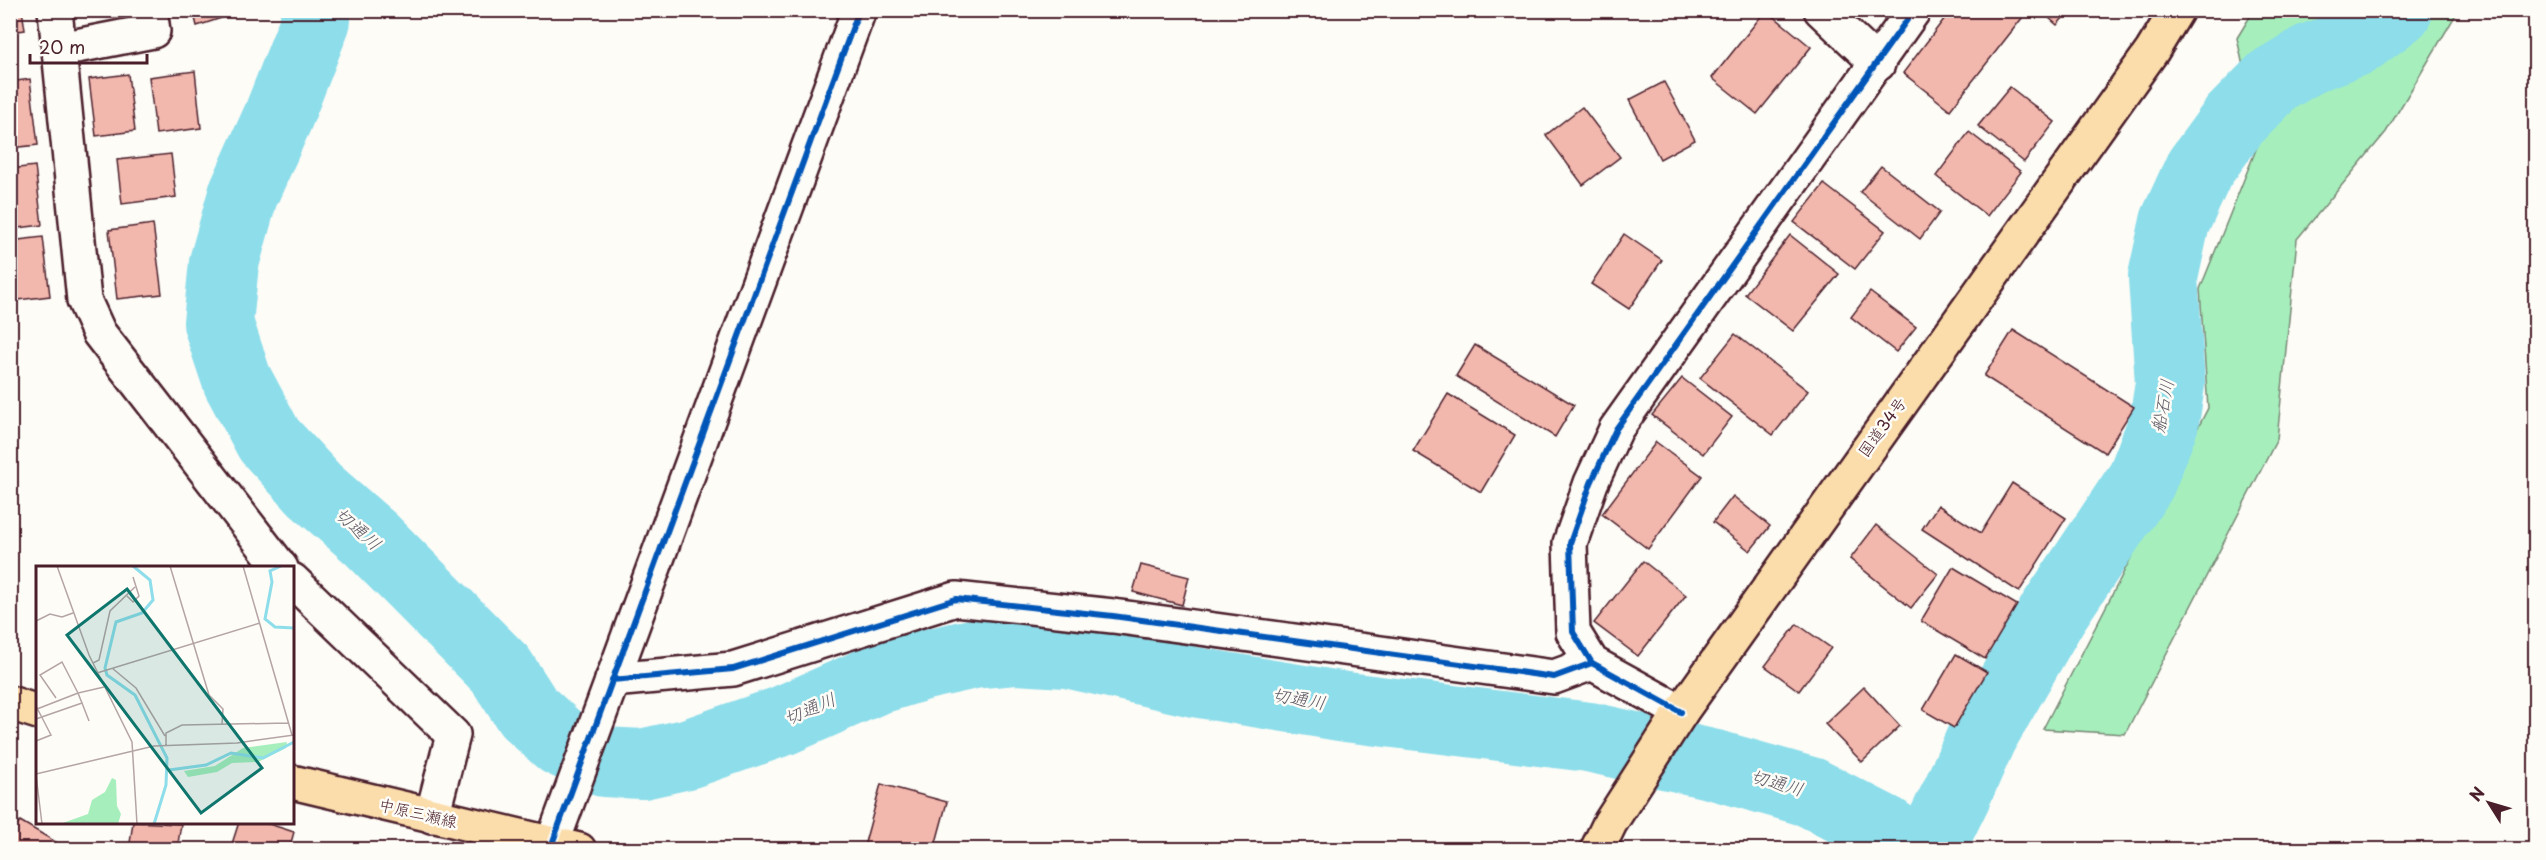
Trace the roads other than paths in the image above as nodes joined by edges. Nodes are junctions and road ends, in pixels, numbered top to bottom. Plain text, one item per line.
1 (55, 10) edge
2 (150, 10) edge
3 (859, 10) edge
4 (1821, 10) edge
5 (1914, 10) edge
6 (2177, 10) edge
7 (60, 49) junction
8 (1878, 64) junction
9 (280, 566) edge
10 (294, 582) edge
11 (1592, 663) junction
12 (612, 680) junction
13 (10, 703) edge
14 (36, 711) edge
15 (1681, 712) junction
16 (294, 782) edge
17 (432, 816) junction
18 (1604, 836) edge
19 (566, 847) edge

1 - 7 street
2 - 7 street
3 - 12 street
4 - 8 street
5 - 8 street
6 - 15 main road, 国道34号
7 - 9 street
8 - 11 street
10 - 17 street
11 - 12 street
11 - 15 street
12 - 19 street
13 - 14 main road
15 - 18 main road, 国道34号
16 - 17 main road, 中原三瀬線
17 - 19 main road, 中原三瀬線

